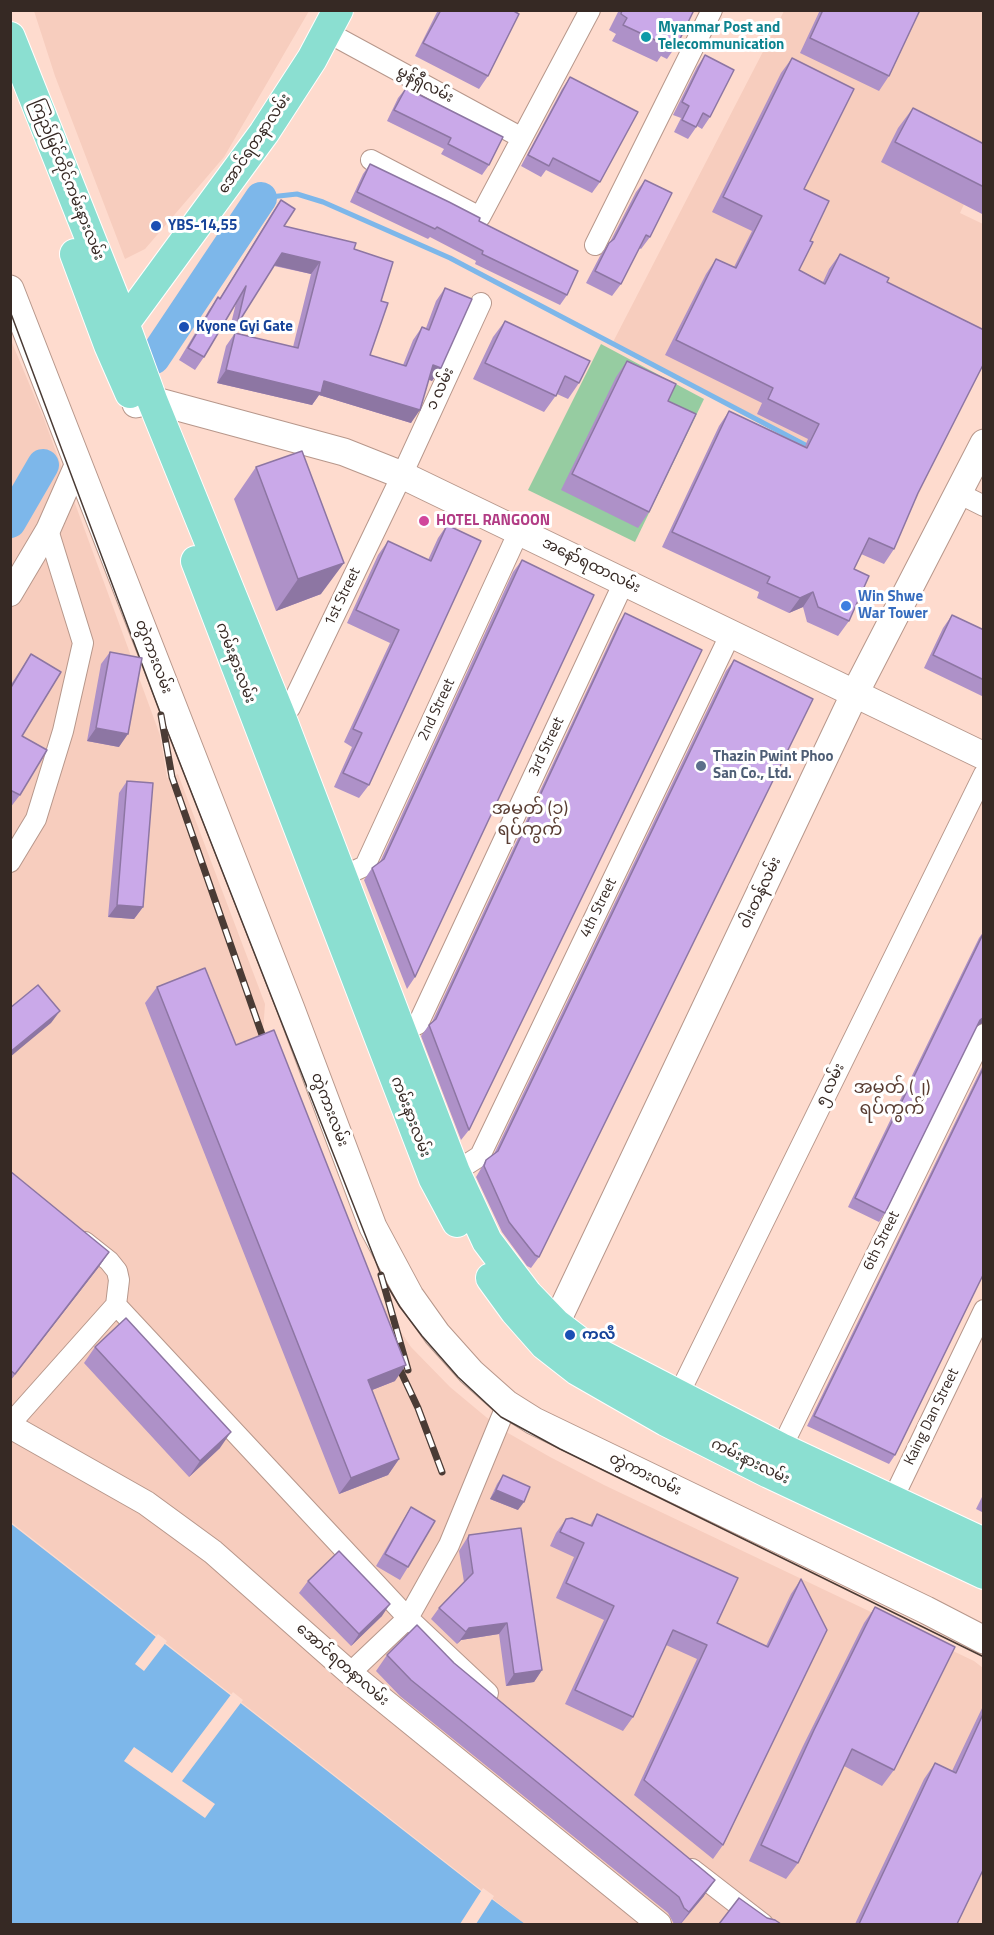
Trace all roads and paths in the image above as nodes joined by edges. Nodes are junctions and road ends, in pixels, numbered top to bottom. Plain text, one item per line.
1 (590, 10) edge
2 (712, 10) edge
3 (333, 21) edge
4 (10, 37) edge
5 (10, 86) edge
6 (522, 138) junction
7 (370, 160) dead end
8 (595, 245) dead end
9 (10, 289) edge
10 (481, 303) dead end
11 (117, 334) junction
12 (144, 402) junction
13 (984, 443) edge
14 (78, 462) junction
15 (402, 475) junction
16 (958, 494) junction
17 (984, 506) edge
18 (48, 530) junction
19 (519, 531) junction
20 (624, 582) junction
21 (10, 594) edge
22 (731, 633) junction
23 (855, 693) junction
24 (269, 719) junction
25 (984, 756) edge
26 (984, 774) edge
27 (10, 862) edge
28 (331, 882) junction
29 (984, 1034) edge
30 (390, 1037) junction
31 (444, 1175) junction
32 (73, 1232) edge
33 (116, 1305) junction
34 (984, 1310) edge
35 (545, 1344) junction
36 (507, 1404) junction
37 (672, 1408) junction
38 (10, 1425) edge
39 (775, 1460) junction
40 (886, 1513) junction
41 (984, 1543) edge
42 (984, 1574) edge
43 (984, 1595) edge
44 (408, 1618) junction
45 (984, 1640) edge
46 (350, 1673) junction
47 (502, 1706) edge
48 (675, 1855) edge
49 (659, 1924) edge
50 (764, 1924) edge

1 - 6 street
2 - 8 street
3 - 6 street, မွန်ရှီလမ်း
3 - 11 main road, အောင်ရတနာလမ်း
4 - 11 main road, ကြည်မြင်တိုင်ကမ်းနားလမ်း
5 - 11 main road, ကြည်မြင်တိုင်ကမ်းနားလမ်း
6 - 7 street
9 - 14 main road, တွဲကားလမ်း
10 - 15 street, ၁ လမ်း
11 - 12 main road, ကမ်းနားလမ်း
12 - 15 main road, အနော်ရထာလမ်း
12 - 24 main road, ကမ်းနားလမ်း
13 - 16 main road, ဝါးတန်လမ်း
14 - 18 street
14 - 36 main road, တွဲကားလမ်း
15 - 19 main road, အနော်ရထာလမ်း
15 - 24 street, 1st Street
16 - 17 street
16 - 23 main road, ဝါးတန်လမ်း
18 - 21 street
18 - 27 street
19 - 20 main road, အနော်ရထာလမ်း
19 - 28 street, 2nd Street
20 - 22 main road, အနော်ရထာလမ်း
20 - 30 street, 3rd Street
22 - 23 main road, အနော်ရထာလမ်း
22 - 31 street, 4th Street
23 - 25 main road, အနော်ရထာလမ်း
23 - 35 main road, ဝါးတန်လမ်း
24 - 28 main road, ကမ်းနားလမ်း
26 - 37 street, ၅ လမ်း
28 - 30 main road, ကမ်းနားလမ်း
29 - 39 street, 6th Street
30 - 31 main road, ကမ်းနားလမ်း
31 - 35 main road, ကမ်းနားလမ်း
32 - 33 street
33 - 38 street
33 - 44 street
34 - 40 street, Kaing Dan Street
35 - 37 main road, ကမ်းနားလမ်း
35 - 43 main road
36 - 44 street
36 - 45 main road, တွဲကားလမ်း
37 - 39 main road, ကမ်းနားလမ်း
38 - 46 street, အောင်ရတနာလမ်း
39 - 40 main road, ကမ်းနားလမ်း
40 - 41 main road, ကမ်းနားလမ်း
40 - 42 main road, ကမ်းနားလမ်း
44 - 46 street
44 - 47 street
46 - 49 street, အောင်ရတနာလမ်း
48 - 50 street

